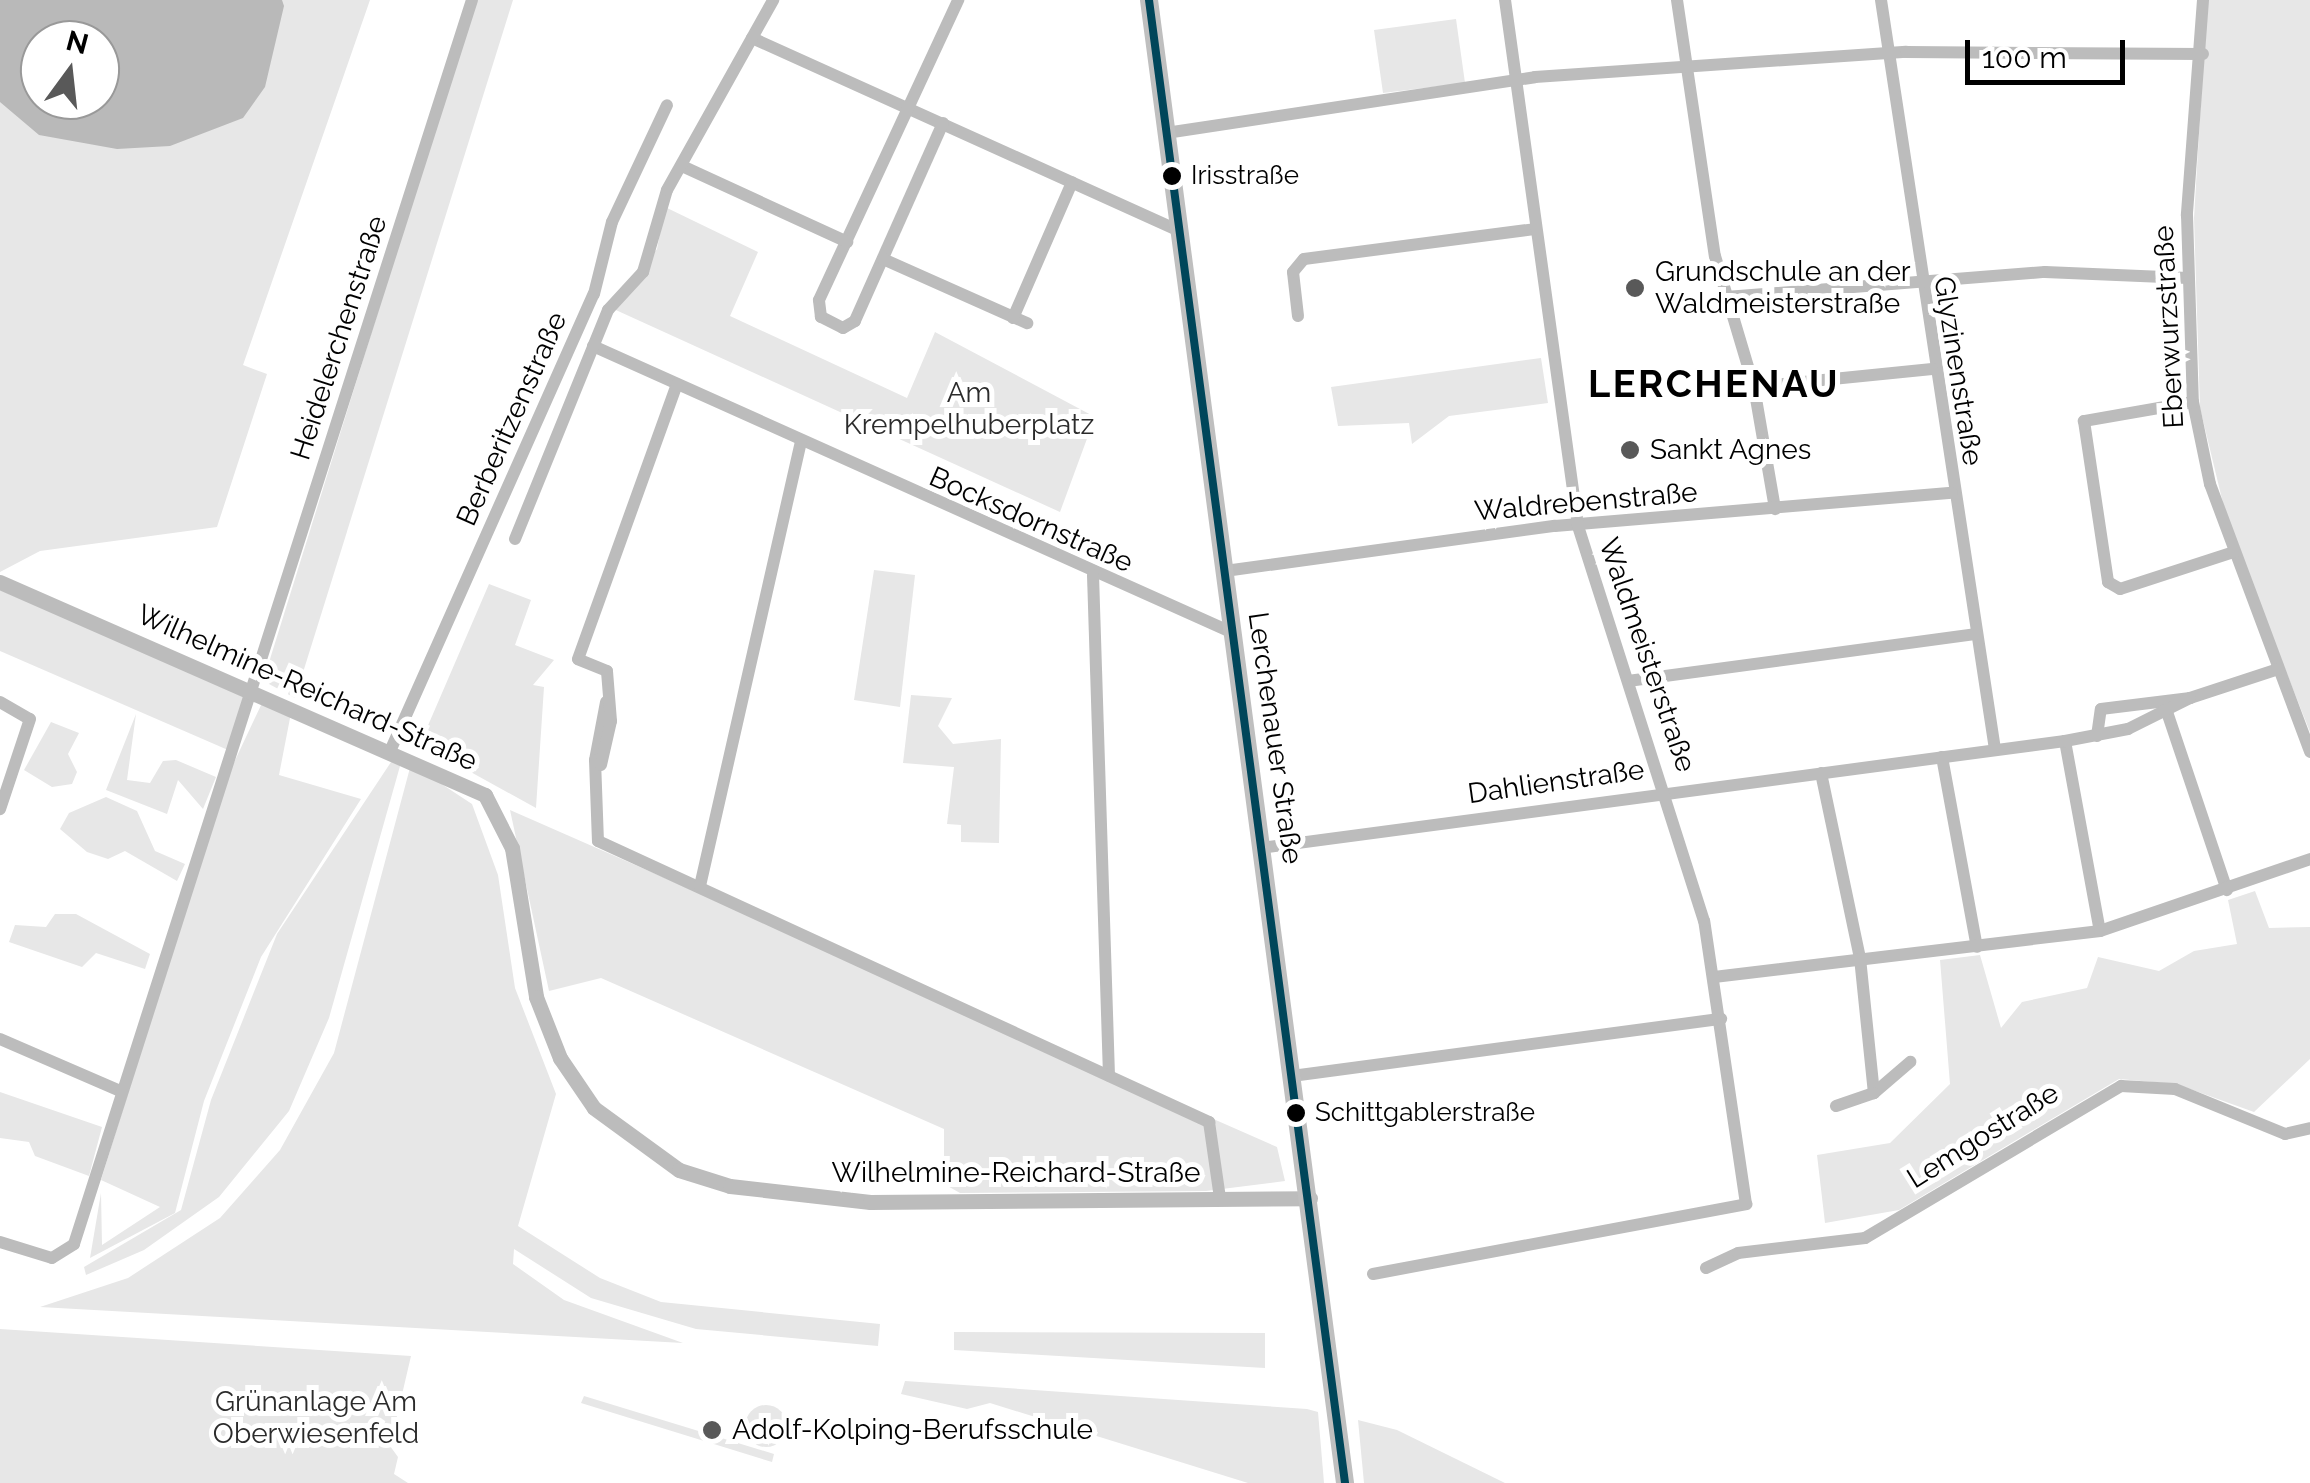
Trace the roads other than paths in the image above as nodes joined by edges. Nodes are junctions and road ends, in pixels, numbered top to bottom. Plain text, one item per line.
1 (472, 0) edge
2 (773, 0) edge
3 (958, 0) edge
4 (1148, 0) edge
5 (1505, 0) edge
6 (1678, 0) edge
7 (1881, 0) edge
8 (2203, 0) edge
9 (752, 38) junction
10 (2203, 54) junction
11 (1888, 55) junction
12 (1687, 67) junction
13 (1517, 81) junction
14 (667, 106) dead end
15 (908, 108) junction
16 (942, 124) junction
17 (1166, 133) junction
18 (682, 166) junction
19 (1072, 182) junction
20 (1536, 229) junction
21 (1179, 231) junction
22 (847, 242) junction
23 (883, 259) junction
24 (1917, 278) junction
25 (2188, 278) junction
26 (1726, 297) junction
27 (1298, 316) dead end
28 (1013, 318) junction
29 (1027, 324) dead end
30 (593, 346) junction
31 (1932, 369) junction
32 (677, 384) junction
33 (1754, 387) junction
34 (2194, 402) junction
35 (800, 441) junction
36 (1952, 493) junction
37 (1775, 510) junction
38 (1578, 526) junction
39 (516, 538) dead end
40 (2234, 552) junction
41 (1225, 571) junction
42 (1093, 574) junction
43 (0, 582) edge
44 (1233, 633) junction
45 (1975, 634) junction
46 (2278, 670) junction
47 (1628, 681) junction
48 (258, 691) junction
49 (2190, 698) junction
50 (0, 702) edge
51 (2167, 712) junction
52 (2097, 736) junction
53 (2065, 741) junction
54 (390, 749) junction
55 (1995, 749) junction
56 (2310, 752) edge
57 (1942, 757) junction
58 (1821, 773) junction
59 (1667, 792) junction
60 (0, 808) edge
61 (1261, 848) junction
62 (2310, 859) edge
63 (700, 886) junction
64 (2227, 890) junction
65 (2100, 931) junction
66 (1977, 947) junction
67 (1860, 958) junction
68 (1714, 976) junction
69 (1721, 1019) junction
70 (0, 1039) edge
71 (1910, 1062) dead end
72 (1109, 1076) junction
73 (1292, 1076) junction
74 (120, 1091) junction
75 (1874, 1094) junction
76 (1836, 1106) dead end
77 (2310, 1128) edge
78 (1220, 1198) junction
79 (1310, 1198) junction
80 (0, 1242) edge
81 (1706, 1268) dead end
82 (1373, 1274) dead end
83 (1344, 1483) edge

1 - 48 street, Heidelerchenstraße
2 - 9 street, Berberitzenstraße
3 - 15 street
4 - 17 main road, Lerchenauer Straße
5 - 13 street, Waldmeisterstraße
6 - 12 street
7 - 11 street, Glyzinenstraße
8 - 10 street, Eberwurzstraße
9 - 15 street
9 - 18 street, Berberitzenstraße
10 - 11 street
10 - 25 street, Eberwurzstraße
11 - 12 street
11 - 24 street, Glyzinenstraße
12 - 13 street
12 - 26 street
13 - 17 street
13 - 20 street, Waldmeisterstraße
14 - 54 street, Berberitzenstraße
15 - 16 street
15 - 22 street
16 - 19 street
16 - 23 street
17 - 21 main road, Lerchenauer Straße
18 - 22 street
18 - 30 street, Berberitzenstraße
19 - 21 street
19 - 28 street
20 - 27 street
20 - 38 street, Waldmeisterstraße
21 - 41 main road, Lerchenauer Straße
22 - 23 street
23 - 28 street
24 - 25 street
24 - 26 street
24 - 31 street, Glyzinenstraße
25 - 34 street, Eberwurzstraße
26 - 33 street
28 - 29 street
30 - 32 street, Bocksdornstraße
30 - 39 street, Berberitzenstraße
31 - 33 street
31 - 36 street, Glyzinenstraße
32 - 35 street, Bocksdornstraße
32 - 63 street
33 - 37 street
34 - 40 street, Eberwurzstraße
34 - 40 street
35 - 42 street, Bocksdornstraße
35 - 63 street
36 - 37 street, Waldrebenstraße
36 - 45 street, Glyzinenstraße
37 - 38 street, Waldrebenstraße
38 - 41 street, Waldrebenstraße
38 - 47 street, Waldmeisterstraße
40 - 46 street, Eberwurzstraße
41 - 44 main road, Lerchenauer Straße
42 - 44 street, Bocksdornstraße
42 - 72 street
43 - 48 street, Wilhelmine-Reichard-Straße
44 - 61 main road, Lerchenauer Straße
45 - 47 street
45 - 55 street, Glyzinenstraße
46 - 49 street, Dahlienstraße
46 - 56 street, Eberwurzstraße
47 - 59 street, Waldmeisterstraße
48 - 54 street, Wilhelmine-Reichard-Straße
48 - 74 street, Heidelerchenstraße
49 - 51 street, Dahlienstraße
49 - 52 street, Dahlienstraße
50 - 60 street
51 - 52 street, Dahlienstraße
51 - 64 street
52 - 53 street, Dahlienstraße
53 - 55 street, Dahlienstraße
53 - 65 street
54 - 78 street, Wilhelmine-Reichard-Straße
55 - 57 street, Dahlienstraße
57 - 58 street, Dahlienstraße
57 - 66 street
58 - 59 street, Dahlienstraße
58 - 67 street
59 - 61 street, Dahlienstraße
59 - 68 street, Waldmeisterstraße
61 - 73 main road, Lerchenauer Straße
62 - 64 street
63 - 72 street
64 - 65 street
65 - 66 street
66 - 67 street
67 - 68 street
67 - 75 street
68 - 69 street, Waldmeisterstraße
69 - 73 street
69 - 82 street, Waldmeisterstraße
70 - 74 street
71 - 75 street
72 - 78 street
73 - 79 main road, Lerchenauer Straße
74 - 80 street, Heidelerchenstraße
75 - 76 street
77 - 81 street, Lemgostraße
78 - 79 street, Wilhelmine-Reichard-Straße
79 - 83 main road, Lerchenauer Straße

